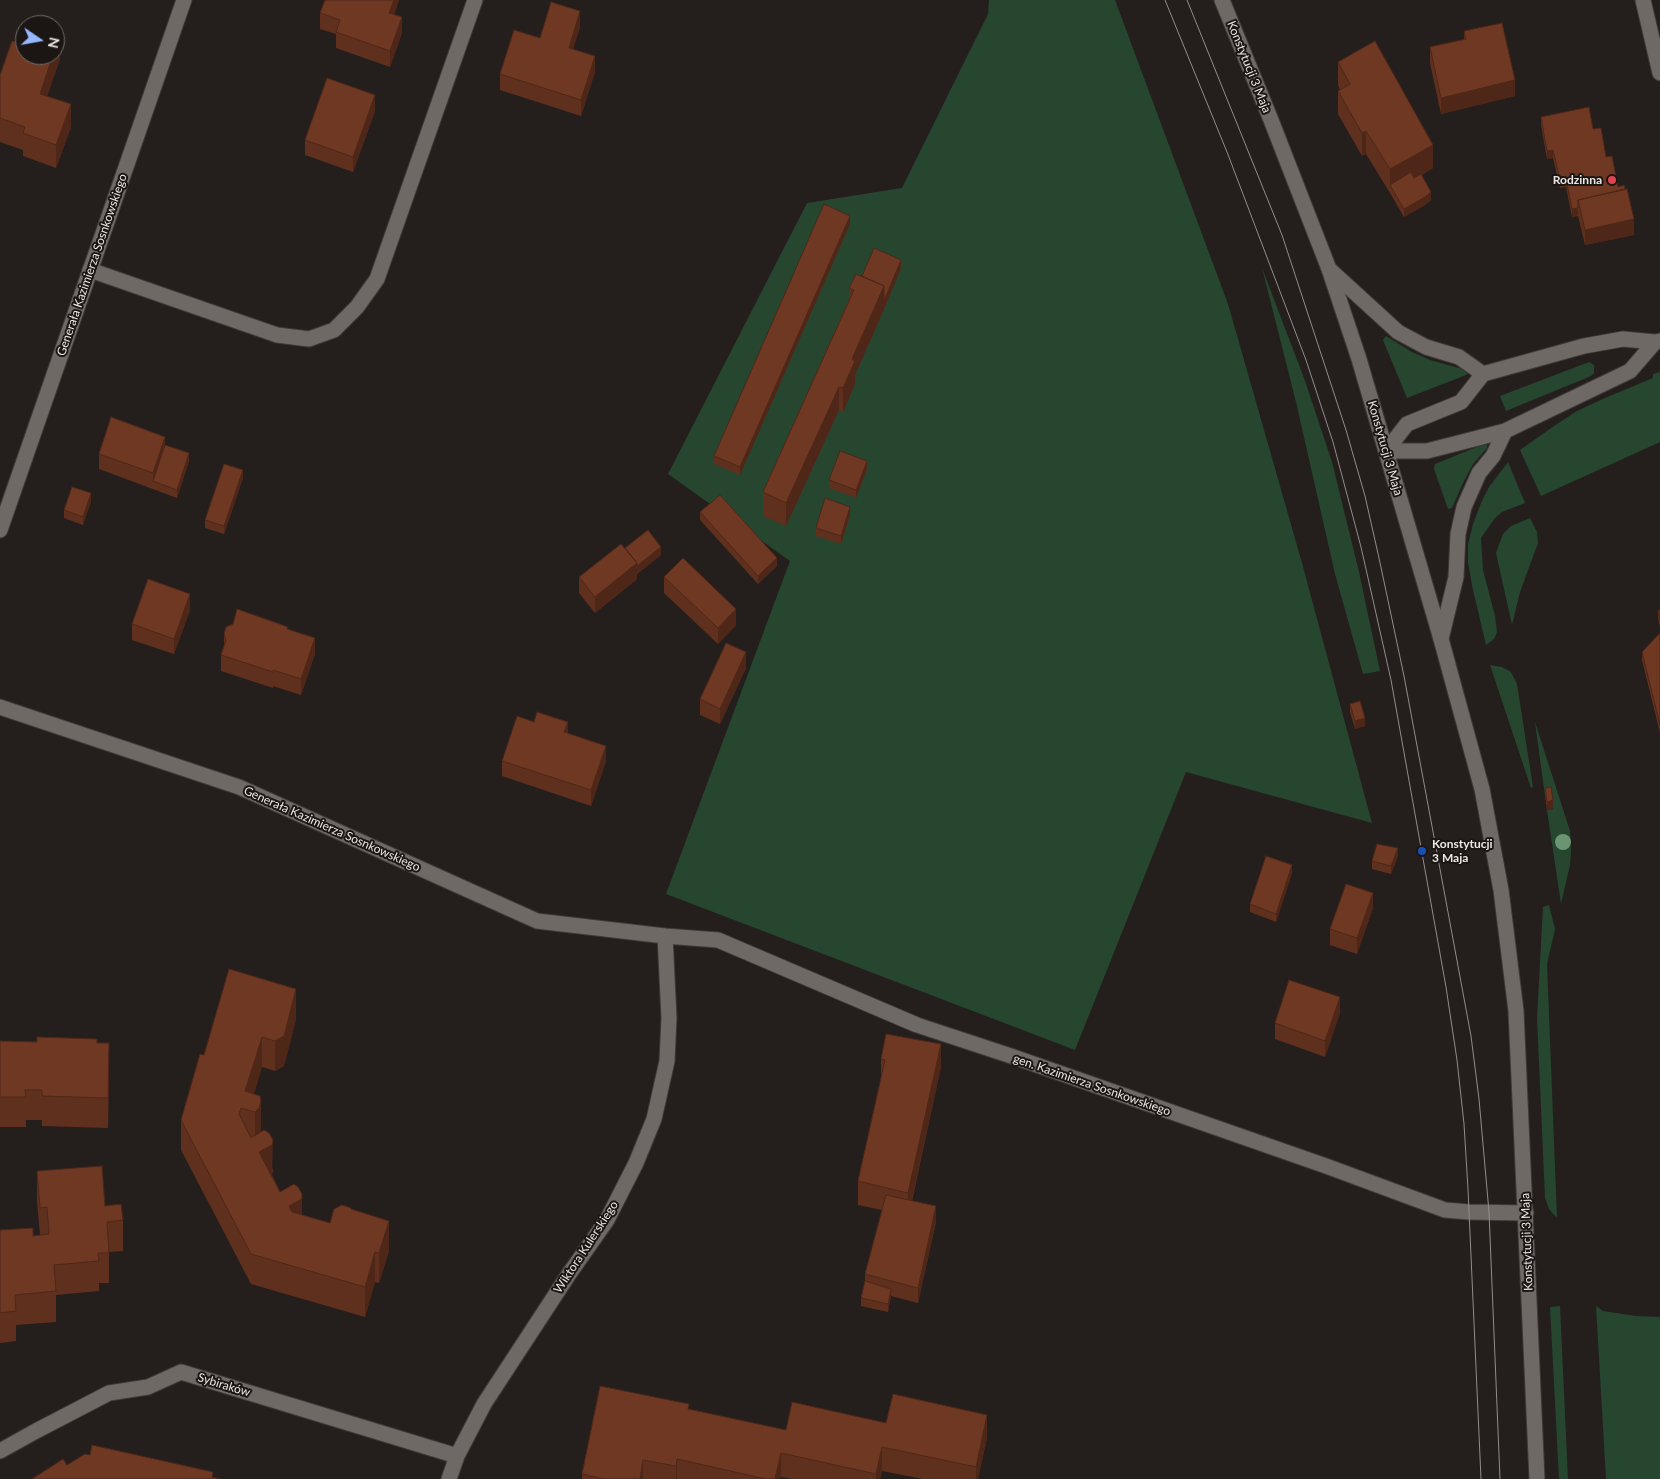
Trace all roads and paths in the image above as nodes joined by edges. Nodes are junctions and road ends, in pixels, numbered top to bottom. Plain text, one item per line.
1 (184, 0) edge
2 (475, 0) edge
3 (1222, 0) edge
4 (1643, 0) edge
5 (1660, 73) edge
6 (1329, 269) junction
7 (90, 270) junction
8 (1658, 341) edge
9 (1483, 374) junction
10 (1505, 431) junction
11 (1386, 450) junction
12 (0, 530) edge
13 (1441, 639) junction
14 (0, 707) edge
15 (665, 936) junction
16 (1526, 1213) junction
17 (0, 1451) edge
18 (457, 1456) junction
19 (449, 1479) edge
20 (1537, 1479) edge

1 - 7 street, Generała Kazimierza Sosnkowskiego
2 - 7 street
3 - 6 street, Konstytucji 3 Maja
4 - 5 street
6 - 9 street
6 - 11 street, Konstytucji 3 Maja
7 - 12 street, Generała Kazimierza Sosnkowskiego
8 - 9 street
8 - 10 street
9 - 11 street
10 - 11 street
10 - 13 street
11 - 13 street, Konstytucji 3 Maja
13 - 16 street, Konstytucji 3 Maja
14 - 15 street, Generała Kazimierza Sosnkowskiego
15 - 16 street, gen. Kazimierza Sosnkowskiego
15 - 18 street, Wiktora Kulerskiego
16 - 20 street, Konstytucji 3 Maja
17 - 18 street, Sybiraków
18 - 19 street, Wiktora Kulerskiego

